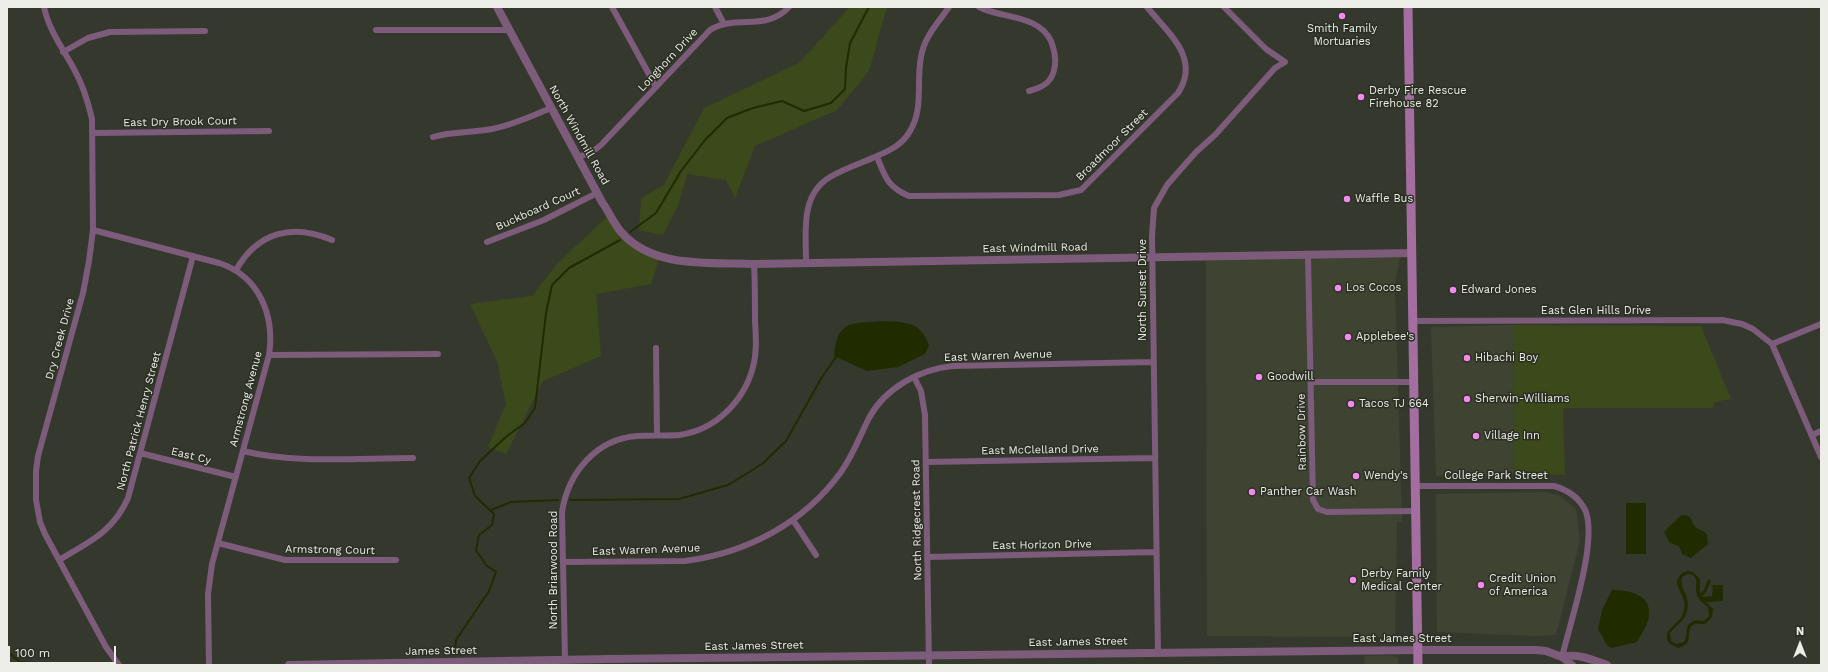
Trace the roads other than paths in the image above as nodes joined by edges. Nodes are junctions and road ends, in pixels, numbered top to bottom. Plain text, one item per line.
1 (44, 7) edge
2 (497, 7) edge
3 (612, 7) edge
4 (715, 7) edge
5 (789, 7) edge
6 (949, 7) edge
7 (978, 7) edge
8 (1147, 7) edge
9 (1224, 7) edge
10 (1408, 7) edge
11 (724, 24) junction
12 (376, 30) dead end
13 (509, 30) junction
14 (205, 31) dead end
15 (63, 52) junction
16 (656, 87) junction
17 (1029, 91) dead end
18 (551, 108) junction
19 (269, 131) dead end
20 (92, 133) junction
21 (433, 137) dead end
22 (578, 157) junction
23 (877, 157) junction
24 (597, 193) junction
25 (93, 230) junction
26 (332, 240) dead end
27 (487, 242) dead end
28 (1412, 253) junction
29 (1308, 255) junction
30 (193, 256) junction
31 (660, 256) joint
32 (1153, 258) junction
33 (806, 262) junction
34 (754, 264) junction
35 (236, 270) junction
36 (1413, 322) junction
37 (1821, 324) edge
38 (1772, 344) junction
39 (656, 348) dead end
40 (438, 354) dead end
41 (269, 355) junction
42 (1153, 362) junction
43 (914, 378) junction
44 (1311, 382) junction
45 (1414, 382) junction
46 (1821, 431) edge
47 (657, 435) junction
48 (1812, 435) junction
49 (243, 451) junction
50 (140, 453) junction
51 (1821, 456) edge
52 (412, 458) dead end
53 (1155, 458) junction
54 (926, 462) junction
55 (236, 477) junction
56 (1415, 486) junction
57 (1415, 511) junction
58 (792, 520) junction
59 (218, 543) junction
60 (1156, 552) junction
61 (816, 555) dead end
62 (927, 557) junction
63 (59, 560) junction
64 (396, 560) dead end
65 (563, 562) junction
66 (1418, 650) junction
67 (1158, 652) junction
68 (929, 655) junction
69 (1562, 657) junction
70 (565, 660) junction
71 (593, 662) edge
72 (501, 663) edge
73 (119, 665) edge
74 (209, 665) edge
75 (289, 665) edge
76 (929, 665) edge
77 (1418, 665) edge
78 (1572, 665) edge
79 (1607, 665) edge

1 - 15 street, Dry Creek Drive
2 - 13 street, North Windmill Road
3 - 16 street
4 - 11 street
5 - 11 street, Longhorn Drive
6 - 23 street
7 - 17 street
8 - 23 street, Broadmoor Street
9 - 32 street, North Sunset Drive
10 - 28 main road
11 - 16 street, Longhorn Drive
12 - 13 street
13 - 18 street, North Windmill Road
14 - 15 street
15 - 20 street, Dry Creek Drive
16 - 22 street, Longhorn Drive
18 - 21 street
18 - 22 street, North Windmill Road
19 - 20 street, East Dry Brook Court
20 - 25 street, Dry Creek Drive
22 - 24 street, North Windmill Road
23 - 33 street
24 - 27 street, Buckboard Court
24 - 31 street, North Windmill Road
25 - 30 street, Armstrong Avenue
25 - 63 street, Dry Creek Drive
26 - 35 street
28 - 29 street, East Windmill Road
28 - 36 main road
29 - 32 street, East Windmill Road
29 - 44 street, Rainbow Drive
30 - 35 street, Armstrong Avenue
30 - 50 street, North Patrick Henry Street
31 - 34 street, East Windmill Road
32 - 33 street, East Windmill Road
32 - 42 street, North Sunset Drive
33 - 34 street, East Windmill Road
34 - 47 street, North Briarwood Road
35 - 41 street, Armstrong Avenue
36 - 38 street, East Glen Hills Drive
36 - 45 main road
37 - 38 street
38 - 48 street
39 - 47 street
40 - 41 street
41 - 49 street, Armstrong Avenue
42 - 43 street, East Warren Avenue
42 - 53 street, North Sunset Drive
43 - 54 street, North Ridgecrest Road
43 - 58 street, East Warren Avenue
44 - 45 street
44 - 57 street, Rainbow Drive
45 - 56 main road
46 - 48 street
47 - 65 street, North Briarwood Road
48 - 51 street
49 - 52 street
49 - 55 street, Armstrong Avenue
50 - 55 street, East Cy
50 - 63 street, North Patrick Henry Street
53 - 54 street, East McClelland Drive
53 - 60 street, North Sunset Drive
54 - 62 street, North Ridgecrest Road
55 - 59 street, Armstrong Avenue
56 - 57 main road
56 - 69 street, College Park Street
57 - 66 main road
58 - 61 street
58 - 65 street, East Warren Avenue
59 - 64 street, Armstrong Court
59 - 74 street, Armstrong Avenue
60 - 62 street, East Horizon Drive
60 - 67 street, North Sunset Drive
62 - 68 street, North Ridgecrest Road
63 - 73 street, Dry Creek Drive
65 - 70 street, North Briarwood Road
66 - 67 street, East James Street
66 - 69 street, East James Street
66 - 77 main road
67 - 68 street, East James Street
68 - 71 street, East James Street
68 - 76 street, North Ridgecrest Road
69 - 78 street, East James Street
69 - 79 street, East James Street
70 - 71 street, James Street
70 - 72 street, James Street
72 - 75 street, James Street

